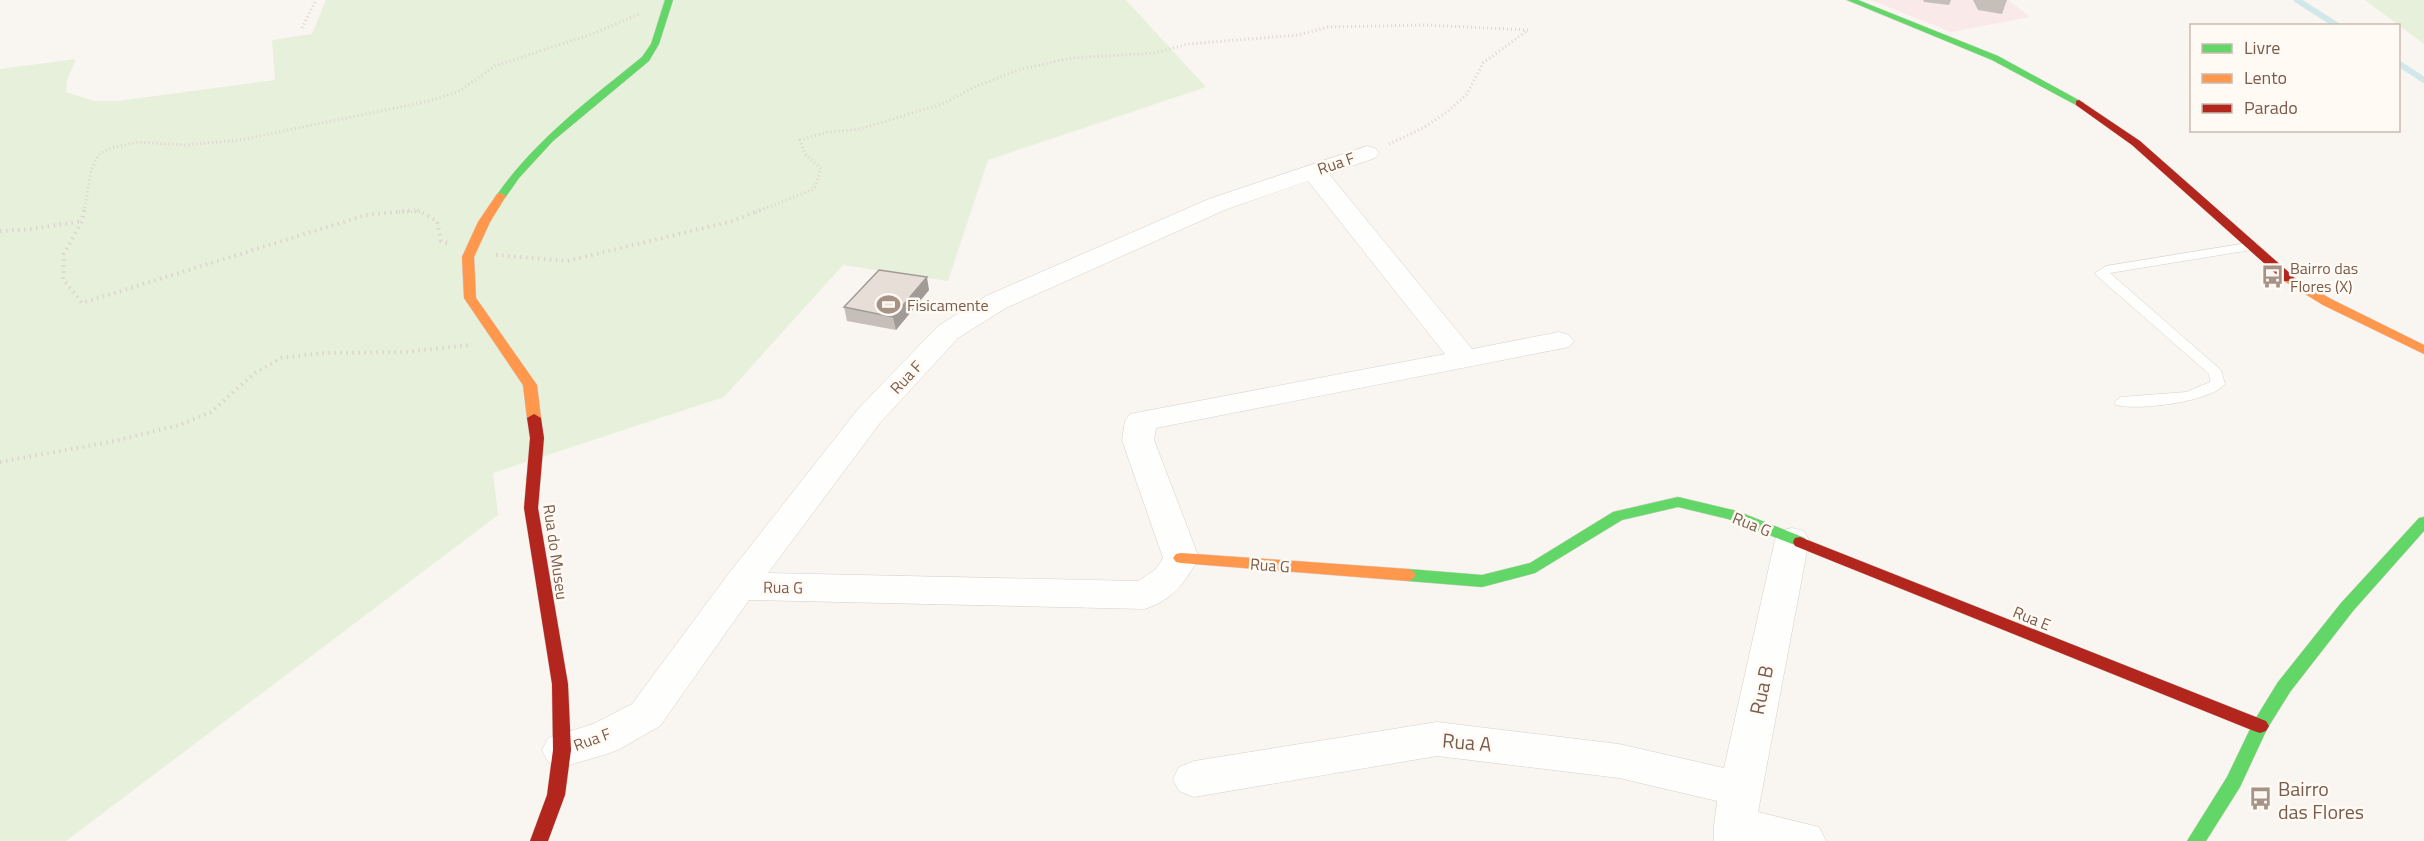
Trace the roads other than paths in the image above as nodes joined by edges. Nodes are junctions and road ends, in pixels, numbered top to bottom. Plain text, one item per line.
1 (1851, 0) edge
2 (668, 4) edge
3 (1367, 153) road end
4 (1313, 171) junction
5 (2253, 246) junction
6 (1559, 341) dead end
7 (2424, 350) edge
8 (1464, 358) junction
9 (2121, 402) dead end
10 (2424, 522) edge
11 (1792, 540) junction
12 (1181, 558) junction
13 (739, 586) junction
14 (2260, 726) junction
15 (562, 750) junction
16 (1194, 778) dead end
17 (1737, 819) edge
18 (539, 841) edge
19 (1804, 841) edge
20 (2196, 841) edge

1 - 5 street
2 - 15 street, Rua do Museu
3 - 4 street, Rua F
4 - 8 street
4 - 13 street, Rua F
5 - 7 street
5 - 9 lane
6 - 8 street
8 - 12 street
10 - 14 street
11 - 12 street, Rua G
11 - 14 street, Rua E
11 - 17 street, Rua B
12 - 13 street, Rua G
13 - 15 street, Rua F
14 - 20 street
15 - 18 street, Rua do Museu
16 - 17 street, Rua A
17 - 19 street, Rua A

